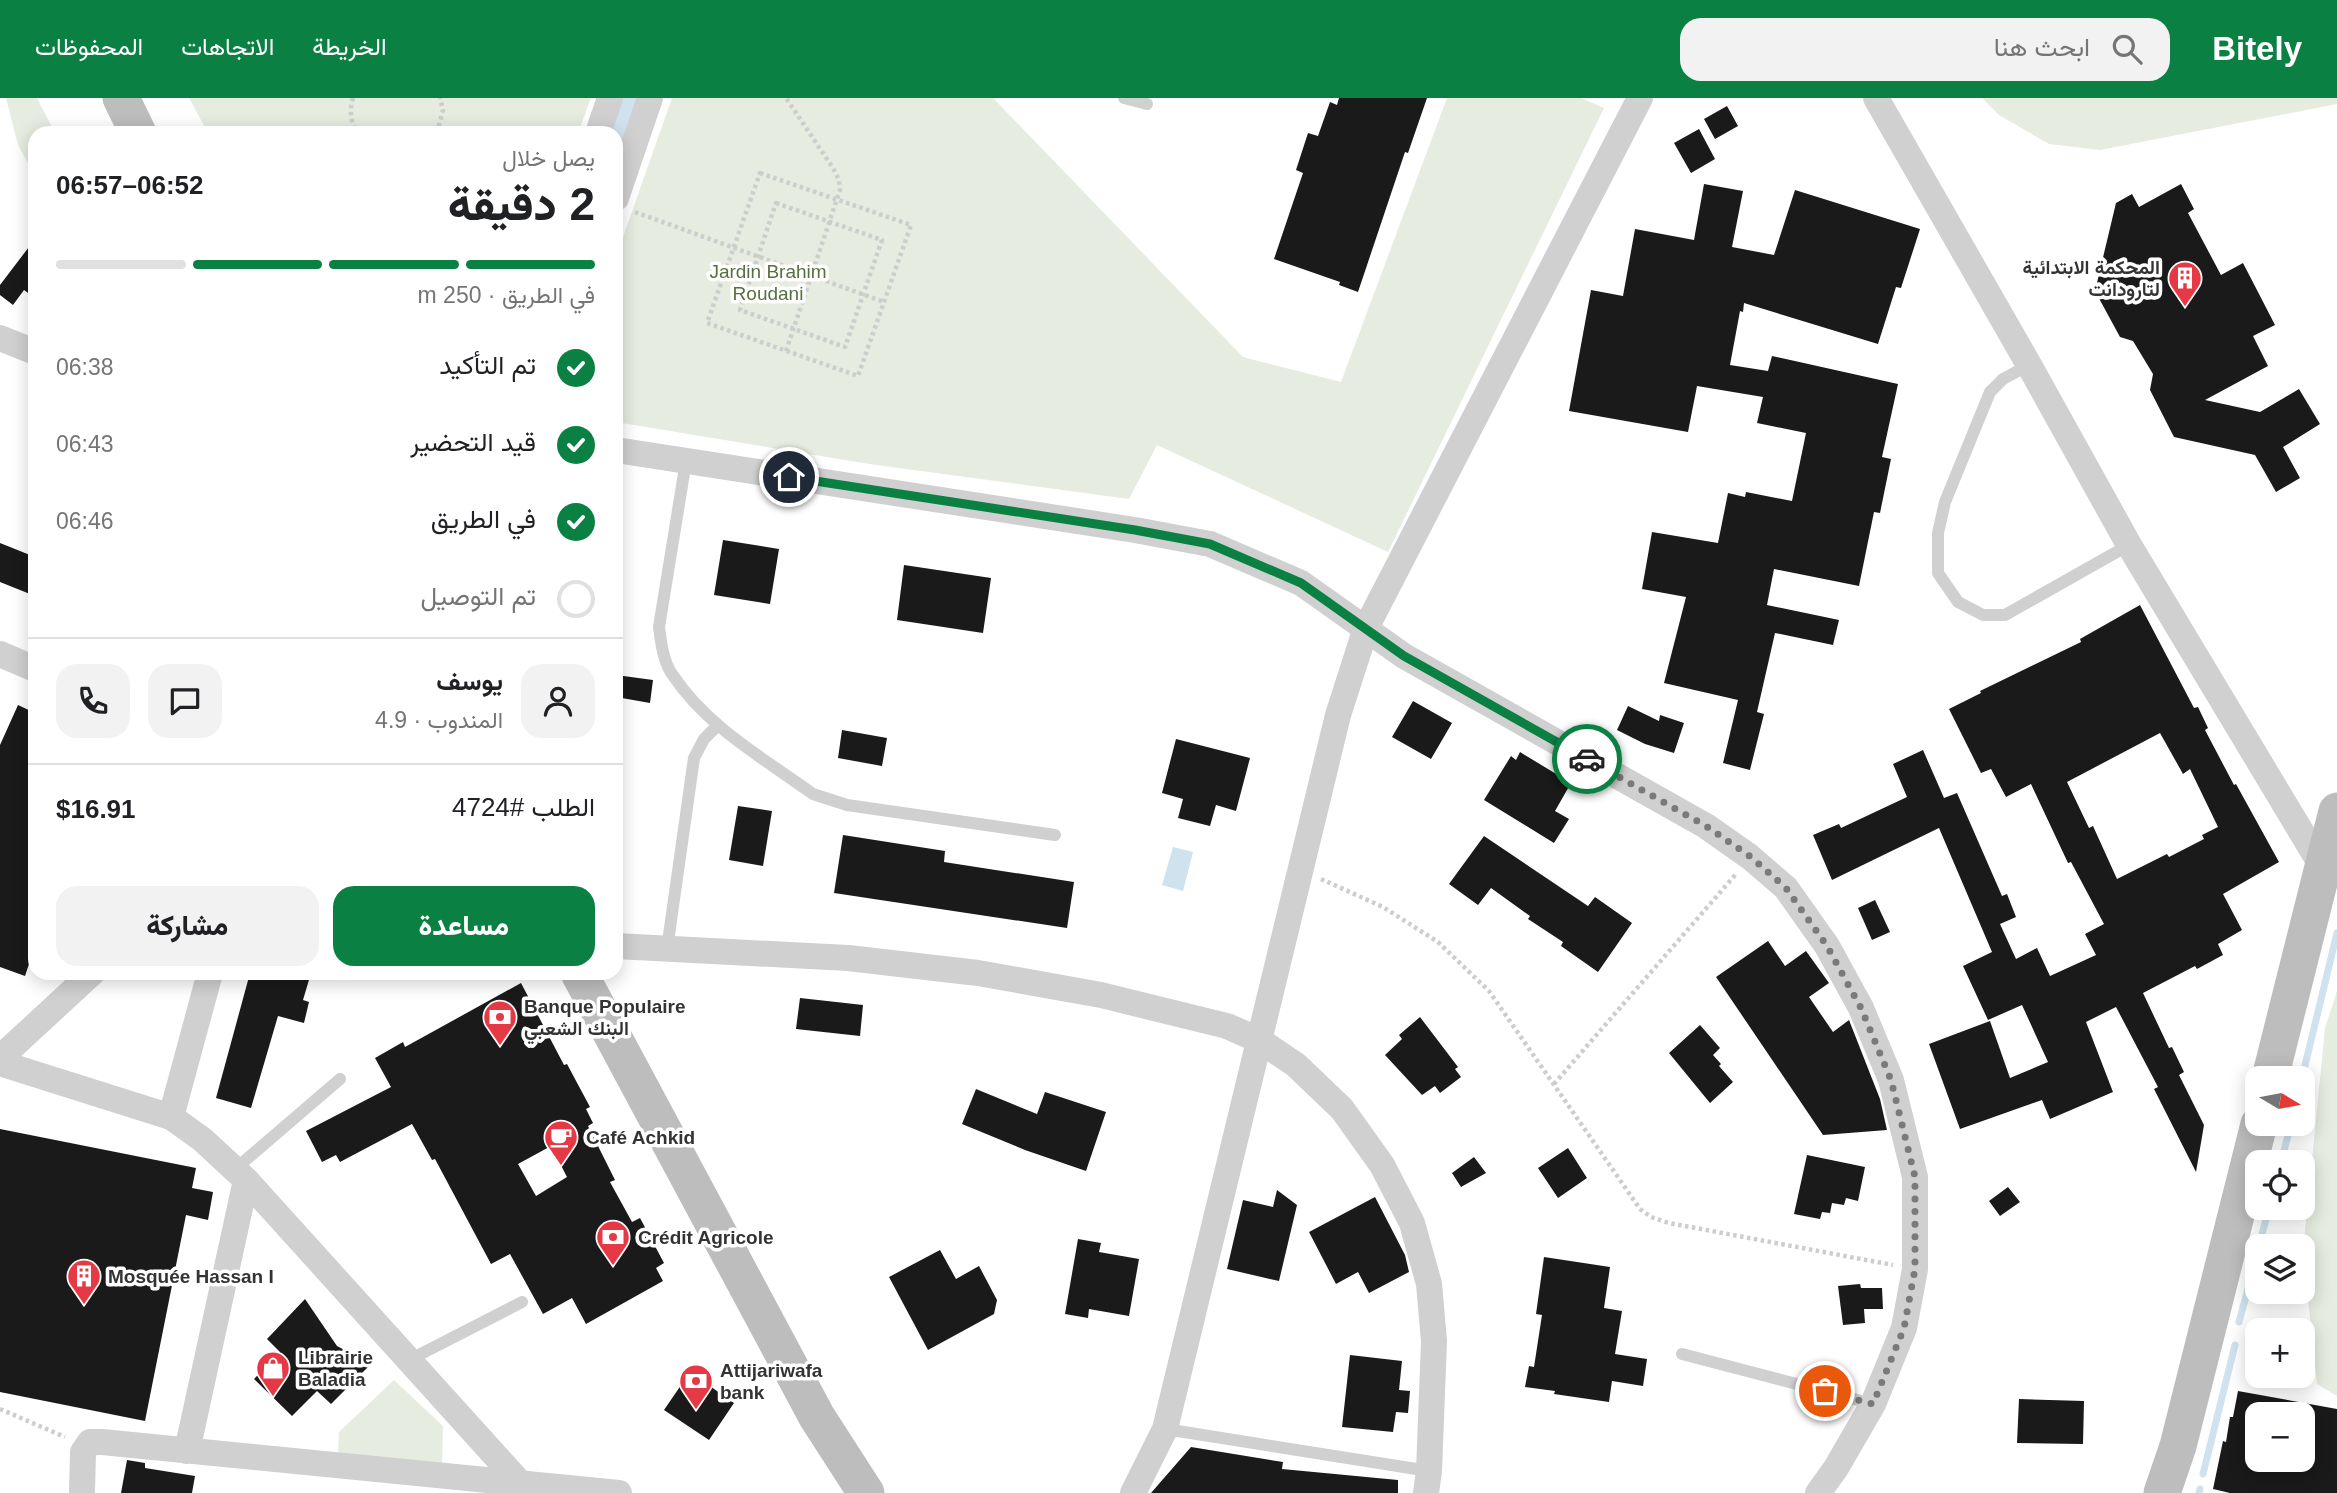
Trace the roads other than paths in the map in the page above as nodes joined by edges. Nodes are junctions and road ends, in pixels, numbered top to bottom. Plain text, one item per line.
1 (610, 98) edge
2 (650, 98) edge
3 (1124, 98) edge
4 (1640, 98) edge
5 (1876, 98) edge
6 (1147, 104) dead end
7 (600, 126) edge
8 (624, 205) edge
9 (0, 338) edge
10 (28, 349) edge
11 (2029, 365) junction
12 (623, 451) edge
13 (686, 461) junction
14 (2129, 545) junction
15 (1366, 628) junction
16 (0, 654) edge
17 (28, 666) edge
18 (717, 726) junction
19 (2337, 811) edge
20 (1055, 835) dead end
21 (2323, 868) junction
22 (623, 947) edge
23 (667, 950) junction
24 (85, 980) edge
25 (208, 980) edge
26 (583, 980) edge
27 (1259, 1040) junction
28 (0, 1060) edge
29 (2273, 1066) edge
30 (340, 1079) dead end
31 (171, 1117) junction
32 (2256, 1136) edge
33 (240, 1175) junction
34 (522, 1302) dead end
35 (1682, 1354) dead end
36 (409, 1360) junction
37 (1873, 1404) junction
38 (1165, 1429) junction
39 (187, 1451) junction
40 (1427, 1482) edge
41 (522, 1488) edge
42 (82, 1493) edge
43 (619, 1493) edge
44 (866, 1493) edge
45 (1133, 1493) edge
46 (1818, 1493) edge
47 (2162, 1493) edge

1 - 7 street
2 - 8 street
3 - 6 lane
4 - 15 street
5 - 11 street
9 - 10 street
11 - 14 street
11 - 14 lane
12 - 13 street
13 - 15 street
13 - 18 lane
14 - 21 street
15 - 27 street
15 - 37 street
16 - 17 street
18 - 20 lane
18 - 23 lane
19 - 21 street
21 - 29 street
22 - 23 street
23 - 27 street
24 - 28 street
25 - 31 street
26 - 44 street
27 - 38 street
27 - 40 street
28 - 31 street
30 - 33 lane
31 - 33 street
32 - 47 street
33 - 36 street
33 - 39 street
34 - 36 lane
35 - 37 lane
36 - 41 street
37 - 46 street
38 - 40 lane
38 - 45 street
39 - 41 street
39 - 42 street
41 - 43 street

